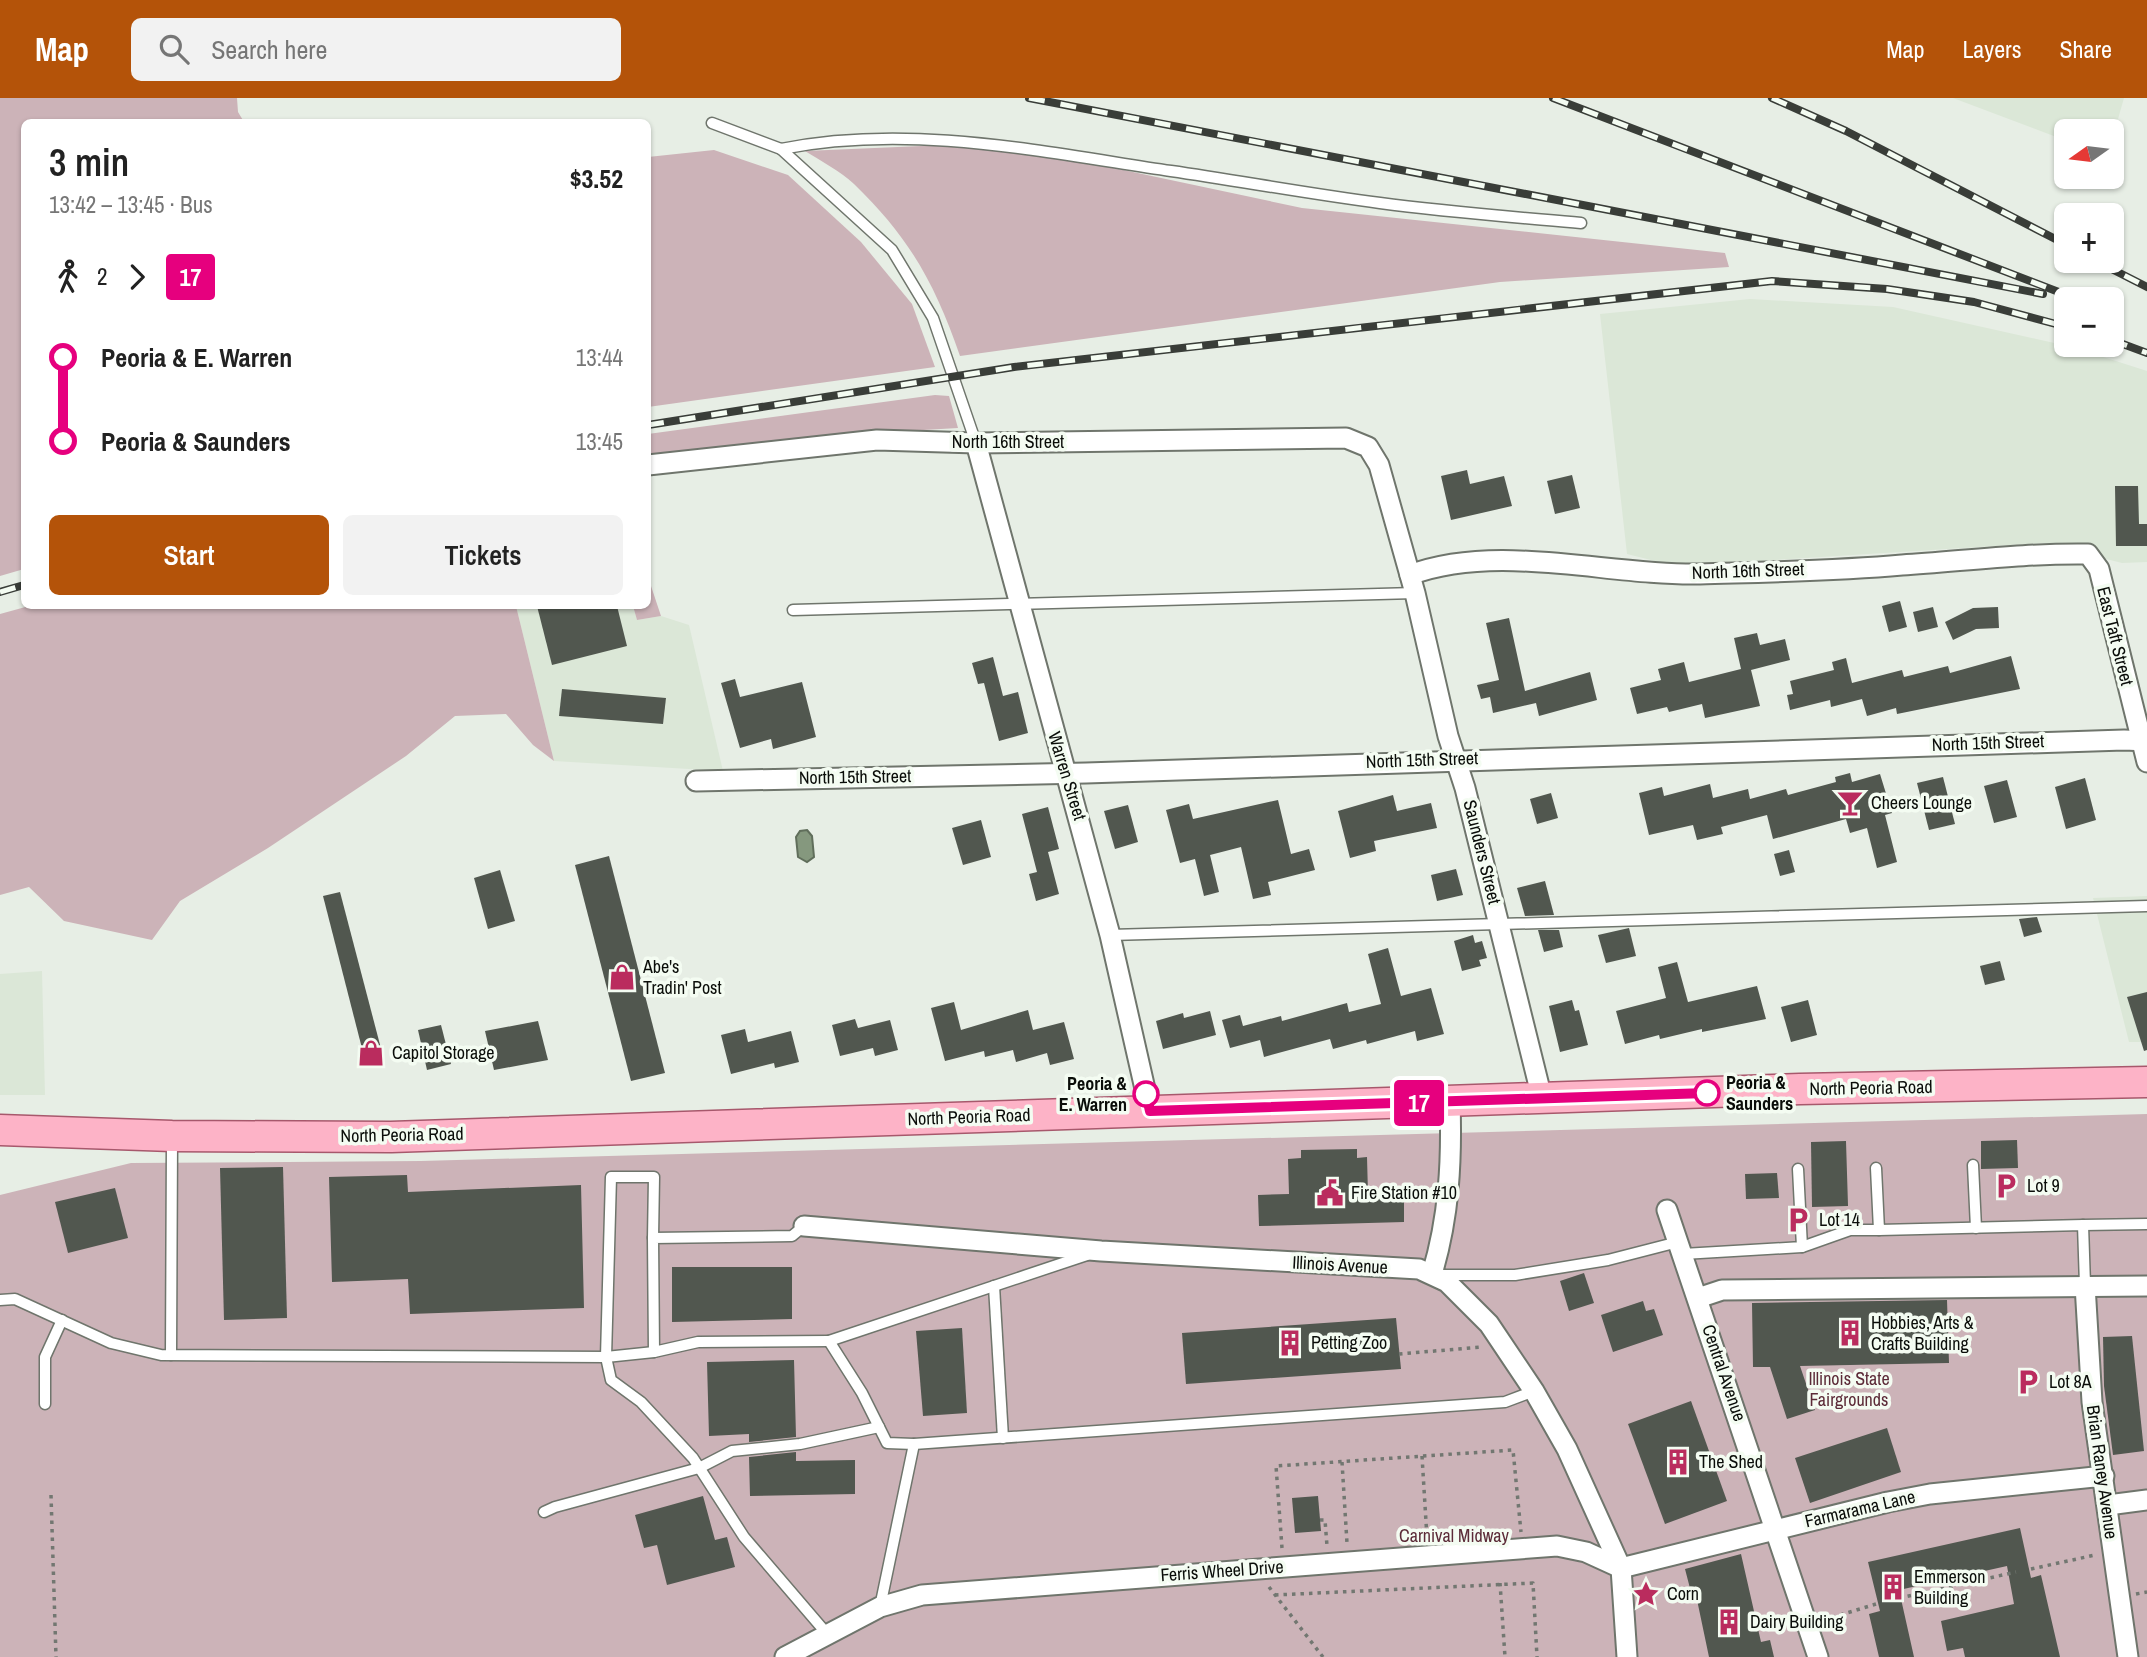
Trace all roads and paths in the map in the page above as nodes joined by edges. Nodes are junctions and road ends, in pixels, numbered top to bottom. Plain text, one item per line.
1 (712, 123) dead end
2 (781, 149) junction
3 (1581, 223) dead end
4 (976, 443) junction
5 (1368, 447) joint
6 (651, 465) edge
7 (2088, 554) joint
8 (1412, 584) junction
9 (1020, 604) junction
10 (793, 610) dead end
11 (2145, 741) edge
12 (1458, 758) junction
13 (2147, 762) edge
14 (1064, 773) junction
15 (696, 781) dead end
16 (2147, 906) edge
17 (1500, 924) junction
18 (1110, 934) junction
19 (2147, 1082) edge
20 (1542, 1098) junction
21 (1450, 1102) junction
22 (1150, 1111) junction
23 (0, 1130) edge
24 (172, 1136) junction
25 (1973, 1165) dead end
26 (1877, 1168) dead end
27 (1798, 1169) dead end
28 (1667, 1210) dead end
29 (2147, 1223) edge
30 (2083, 1225) junction
31 (804, 1226) joint
32 (1976, 1228) junction
33 (1879, 1230) junction
34 (653, 1238) junction
35 (1802, 1247) junction
36 (1680, 1248) junction
37 (1101, 1251) junction
38 (1432, 1275) junction
39 (2085, 1285) junction
40 (995, 1286) junction
41 (2147, 1286) edge
42 (1698, 1298) junction
43 (0, 1300) edge
44 (62, 1320) junction
45 (829, 1341) junction
46 (1485, 1347) dead end
47 (654, 1352) junction
48 (1399, 1354) dead end
49 (171, 1355) junction
50 (606, 1357) junction
51 (1534, 1391) junction
52 (45, 1404) dead end
53 (879, 1427) junction
54 (1003, 1438) junction
55 (914, 1444) junction
56 (1422, 1456) junction
57 (1342, 1462) junction
58 (699, 1468) junction
59 (2104, 1476) junction
60 (51, 1495) dead end
61 (2147, 1500) edge
62 (2108, 1505) junction
63 (544, 1512) dead end
64 (1320, 1520) dead end
65 (1775, 1527) junction
66 (1522, 1548) junction
67 (1328, 1552) dead end
68 (1428, 1554) junction
69 (2097, 1554) dead end
70 (1348, 1561) junction
71 (1283, 1566) junction
72 (1254, 1568) junction
73 (1620, 1568) junction
74 (2031, 1569) dead end
75 (2015, 1572) dead end
76 (1500, 1583) junction
77 (2147, 1592) edge
78 (1275, 1595) junction
79 (2134, 1595) dead end
80 (1891, 1600) dead end
81 (1876, 1604) dead end
82 (880, 1607) junction
83 (1822, 1620) dead end
84 (828, 1634) junction
85 (56, 1657) edge
86 (785, 1657) edge
87 (1323, 1657) edge
88 (1505, 1657) edge
89 (1537, 1657) edge
90 (1627, 1657) edge
91 (1818, 1657) edge
92 (2128, 1657) edge

1 - 2 lane
2 - 3 lane
2 - 4 lane
4 - 5 street, North 16th Street
4 - 6 street, North 16th Street
4 - 9 street, Warren Street
5 - 8 street, Saunders Street
7 - 8 street, North 16th Street
7 - 11 street, East Taft Street
8 - 9 lane
8 - 12 street, Saunders Street
9 - 10 lane
9 - 14 street, Warren Street
11 - 12 street, North 15th Street
11 - 13 street, East Taft Street
12 - 14 street, North 15th Street
12 - 17 street, Saunders Street
14 - 15 street, North 15th Street
14 - 18 street, Warren Street
16 - 17 lane
17 - 18 lane
17 - 20 street, Saunders Street
18 - 22 street, Warren Street
19 - 20 main road, North Peoria Road
20 - 21 main road, North Peoria Road
21 - 22 main road, North Peoria Road
21 - 38 street
22 - 24 main road, North Peoria Road
23 - 24 main road, North Peoria Road
24 - 49 lane
25 - 32 lane
26 - 33 lane
27 - 35 lane
28 - 36 street, Central Avenue
29 - 30 lane
30 - 32 lane
30 - 39 lane
31 - 34 lane
31 - 37 street, Illinois Avenue
32 - 33 lane
33 - 35 lane
34 - 47 lane
34 - 50 lane
35 - 36 lane
36 - 38 lane
36 - 42 street, Central Avenue
37 - 38 street, Illinois Avenue
37 - 40 lane
38 - 51 street, Illinois Avenue
39 - 41 street
39 - 42 street
39 - 59 street, Brian Raney Avenue
40 - 45 lane
40 - 54 lane
42 - 65 street, Central Avenue
43 - 44 lane
44 - 49 lane
44 - 52 lane
45 - 47 lane
45 - 53 lane
46 - 48 path
47 - 50 lane
49 - 50 lane
50 - 58 lane
51 - 54 lane
51 - 73 street, Illinois Avenue
53 - 55 lane
53 - 58 lane
54 - 55 lane
55 - 82 lane
56 - 57 path
56 - 66 path
56 - 68 path
57 - 70 path
57 - 71 path
58 - 63 lane
58 - 84 lane
59 - 62 street, Brian Raney Avenue
59 - 65 street, Farmarama Lane
60 - 85 path
61 - 62 street
62 - 92 street, Brian Raney Avenue
64 - 67 path
65 - 73 street, Farmarama Lane
65 - 91 street, Central Avenue
66 - 68 street, Ferris Wheel Drive
66 - 73 street, Ferris Wheel Drive
68 - 70 street, Ferris Wheel Drive
69 - 74 path
70 - 71 street, Ferris Wheel Drive
71 - 72 street, Ferris Wheel Drive
72 - 78 path
72 - 82 street, Ferris Wheel Drive
73 - 90 street, Illinois Avenue
75 - 80 path
76 - 78 path
76 - 88 path
76 - 89 path
77 - 79 path
78 - 87 path
81 - 83 path
82 - 84 street, Ferris Wheel Drive
84 - 86 street, Ferris Wheel Drive

